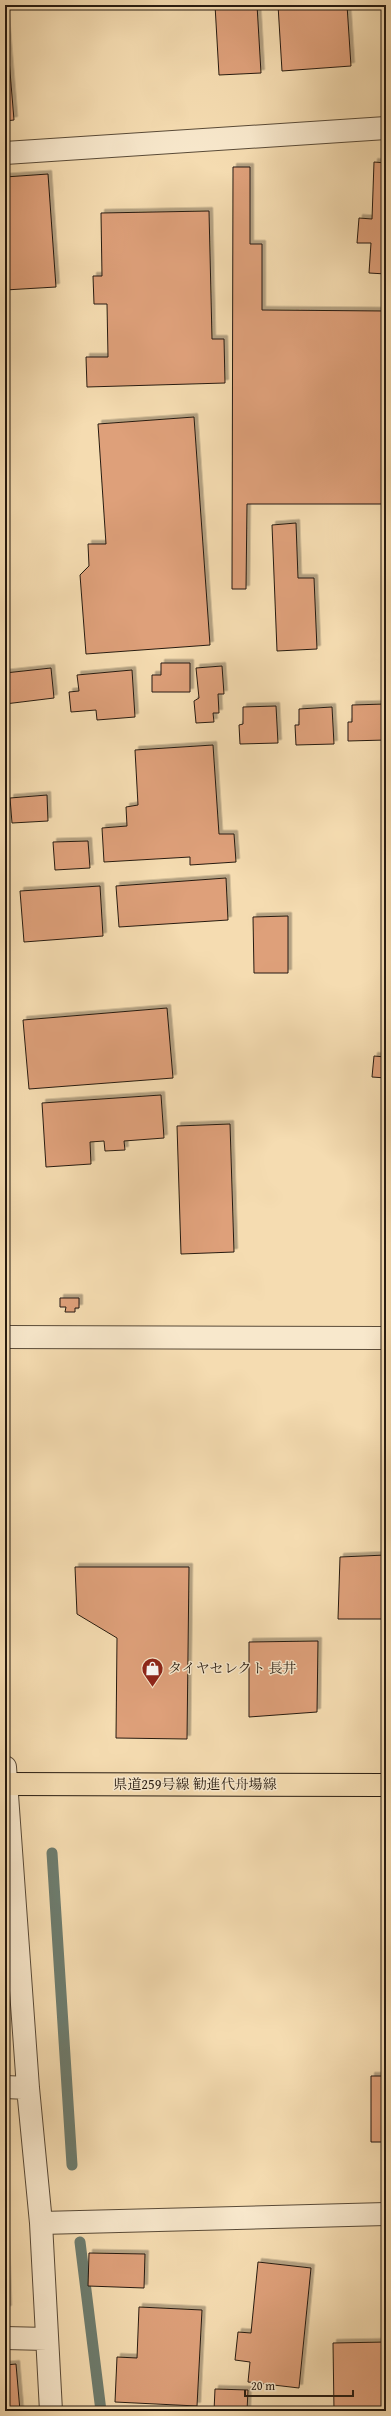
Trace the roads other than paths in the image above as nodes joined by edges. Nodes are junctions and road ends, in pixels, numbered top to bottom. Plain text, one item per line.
1 (386, 128) edge
2 (5, 153) edge
3 (5, 1337) edge
4 (386, 1338) edge
5 (5, 1778) edge
6 (386, 1785) edge
7 (5, 2087) edge
8 (28, 2088) junction
9 (386, 2214) edge
10 (41, 2223) junction
11 (5, 2338) edge
12 (47, 2339) junction
13 (51, 2411) edge

1 - 2 street
3 - 4 street
5 - 6 main road, 県道259号線 勧進代舟場線
5 - 8 street
7 - 8 street
8 - 10 street
9 - 10 street
10 - 12 street
11 - 12 street
12 - 13 street

